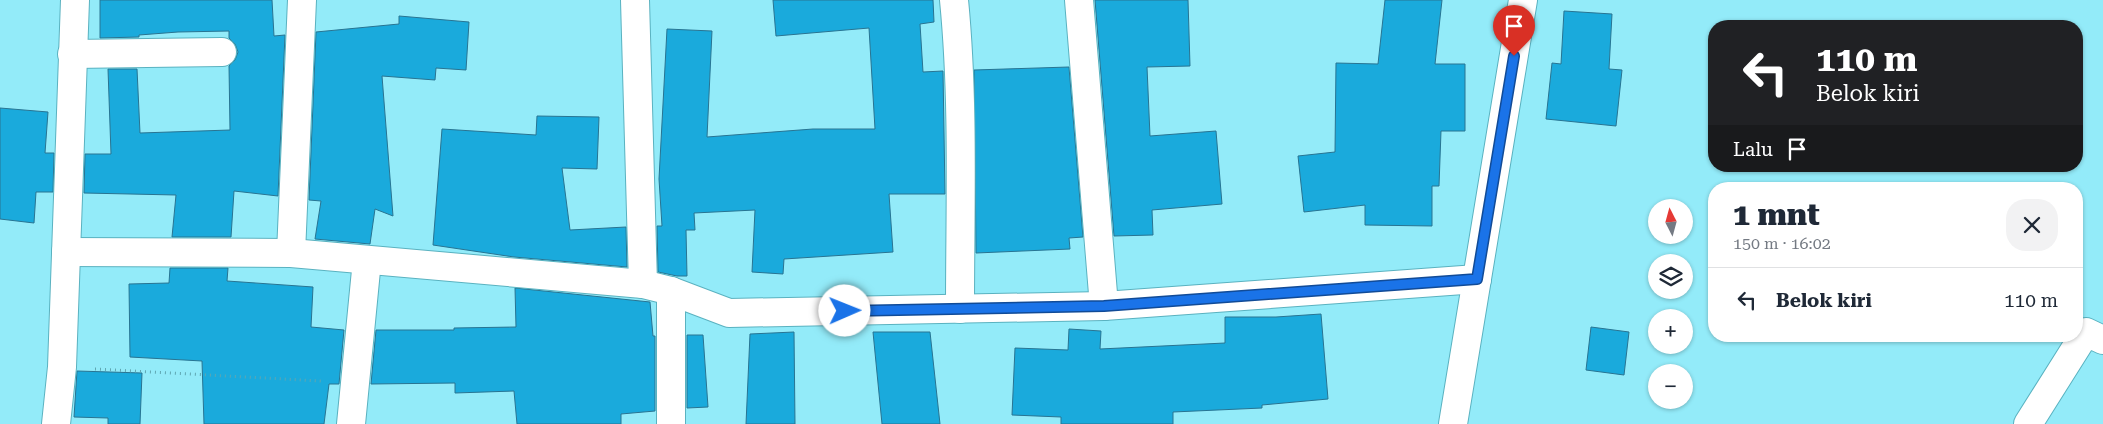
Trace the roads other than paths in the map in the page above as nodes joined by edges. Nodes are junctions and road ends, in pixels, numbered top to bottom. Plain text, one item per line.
1 (75, 0) edge
2 (302, 0) edge
3 (635, 0) edge
4 (954, 0) edge
5 (1079, 0) edge
6 (1523, 0) edge
7 (222, 52) dead end
8 (72, 54) junction
9 (66, 252) junction
10 (291, 253) junction
11 (367, 260) junction
12 (1477, 279) junction
13 (643, 284) junction
14 (670, 291) junction
15 (1104, 306) junction
16 (960, 309) junction
17 (2083, 337) edge
18 (2103, 340) edge
19 (2080, 342) edge
20 (56, 424) edge
21 (351, 424) edge
22 (671, 424) edge
23 (1453, 424) edge
24 (2028, 424) edge

1 - 8 street
2 - 10 street
3 - 13 street
4 - 16 street
5 - 15 street
6 - 12 street
7 - 8 street
8 - 9 street
9 - 10 street
9 - 20 street
10 - 11 street
11 - 13 street
11 - 21 street
12 - 15 street
12 - 23 street
13 - 14 street
14 - 16 street
14 - 22 street
15 - 16 street
17 - 18 street
19 - 24 street

